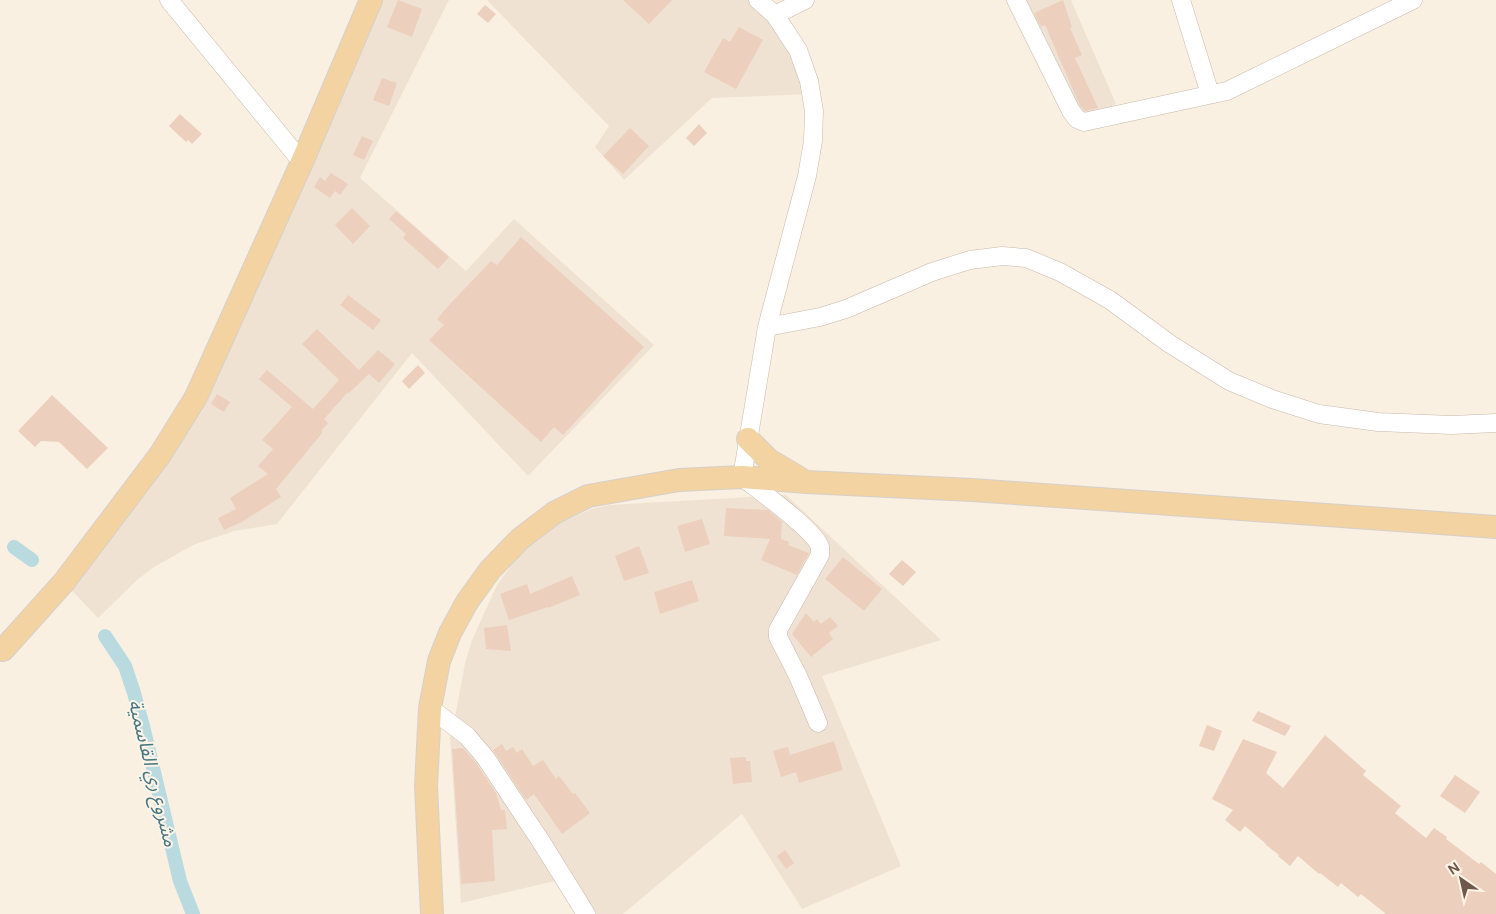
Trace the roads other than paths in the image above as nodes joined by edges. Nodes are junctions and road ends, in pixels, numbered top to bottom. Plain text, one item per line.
1 (169, 0) edge
2 (371, 0) edge
3 (758, 0) edge
4 (805, 0) edge
5 (1016, 0) edge
6 (1181, 0) edge
7 (1413, 0) edge
8 (775, 15) junction
9 (1210, 94) junction
10 (302, 162) junction
11 (767, 327) junction
12 (1496, 423) edge
13 (748, 439) junction
14 (742, 476) junction
15 (806, 482) junction
16 (1496, 527) edge
17 (3, 650) dead end
18 (430, 708) junction
19 (818, 723) dead end
20 (432, 914) edge
21 (586, 914) edge

1 - 10 street
2 - 10 main road
3 - 8 street
4 - 8 street
5 - 9 street
6 - 9 street
7 - 9 street
8 - 11 street
10 - 17 main road
11 - 12 street
11 - 13 street
13 - 14 street
13 - 15 main road
14 - 15 main road
14 - 18 main road
14 - 19 street
15 - 16 main road
18 - 20 main road
18 - 21 street

